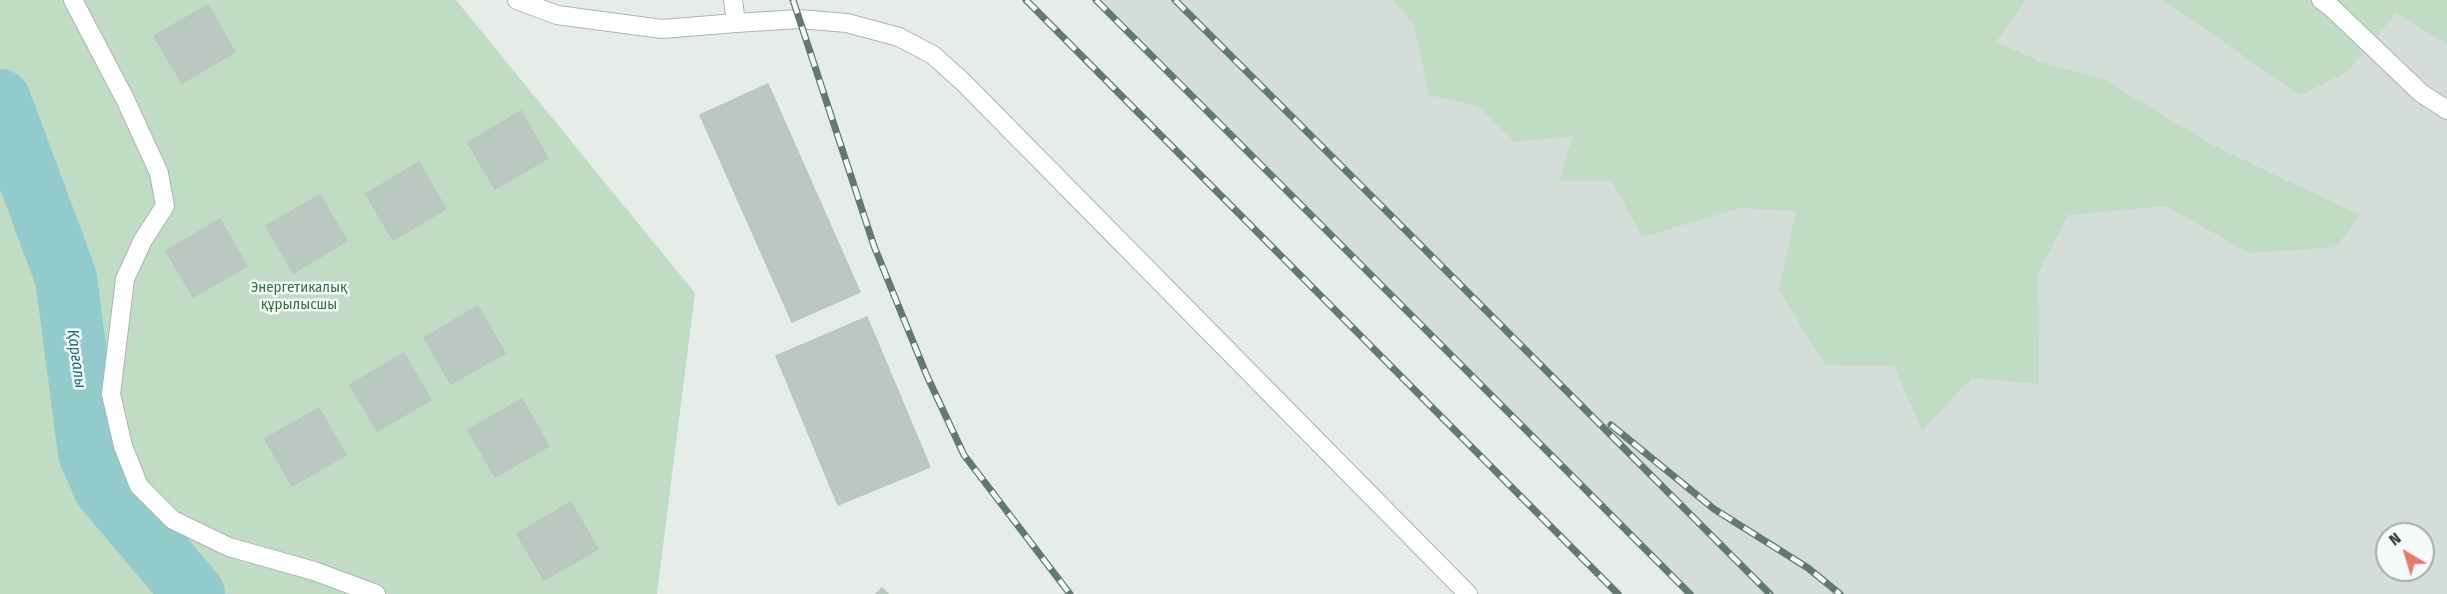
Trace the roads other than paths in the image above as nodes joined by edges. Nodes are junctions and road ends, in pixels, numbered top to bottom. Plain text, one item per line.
1 (73, 0) edge
2 (517, 0) edge
3 (733, 0) edge
4 (2321, 0) edge
5 (736, 23) junction
6 (2447, 110) edge
7 (376, 594) edge
8 (1468, 594) edge

1 - 7 street
2 - 5 street
3 - 5 street
4 - 6 street
5 - 8 street

